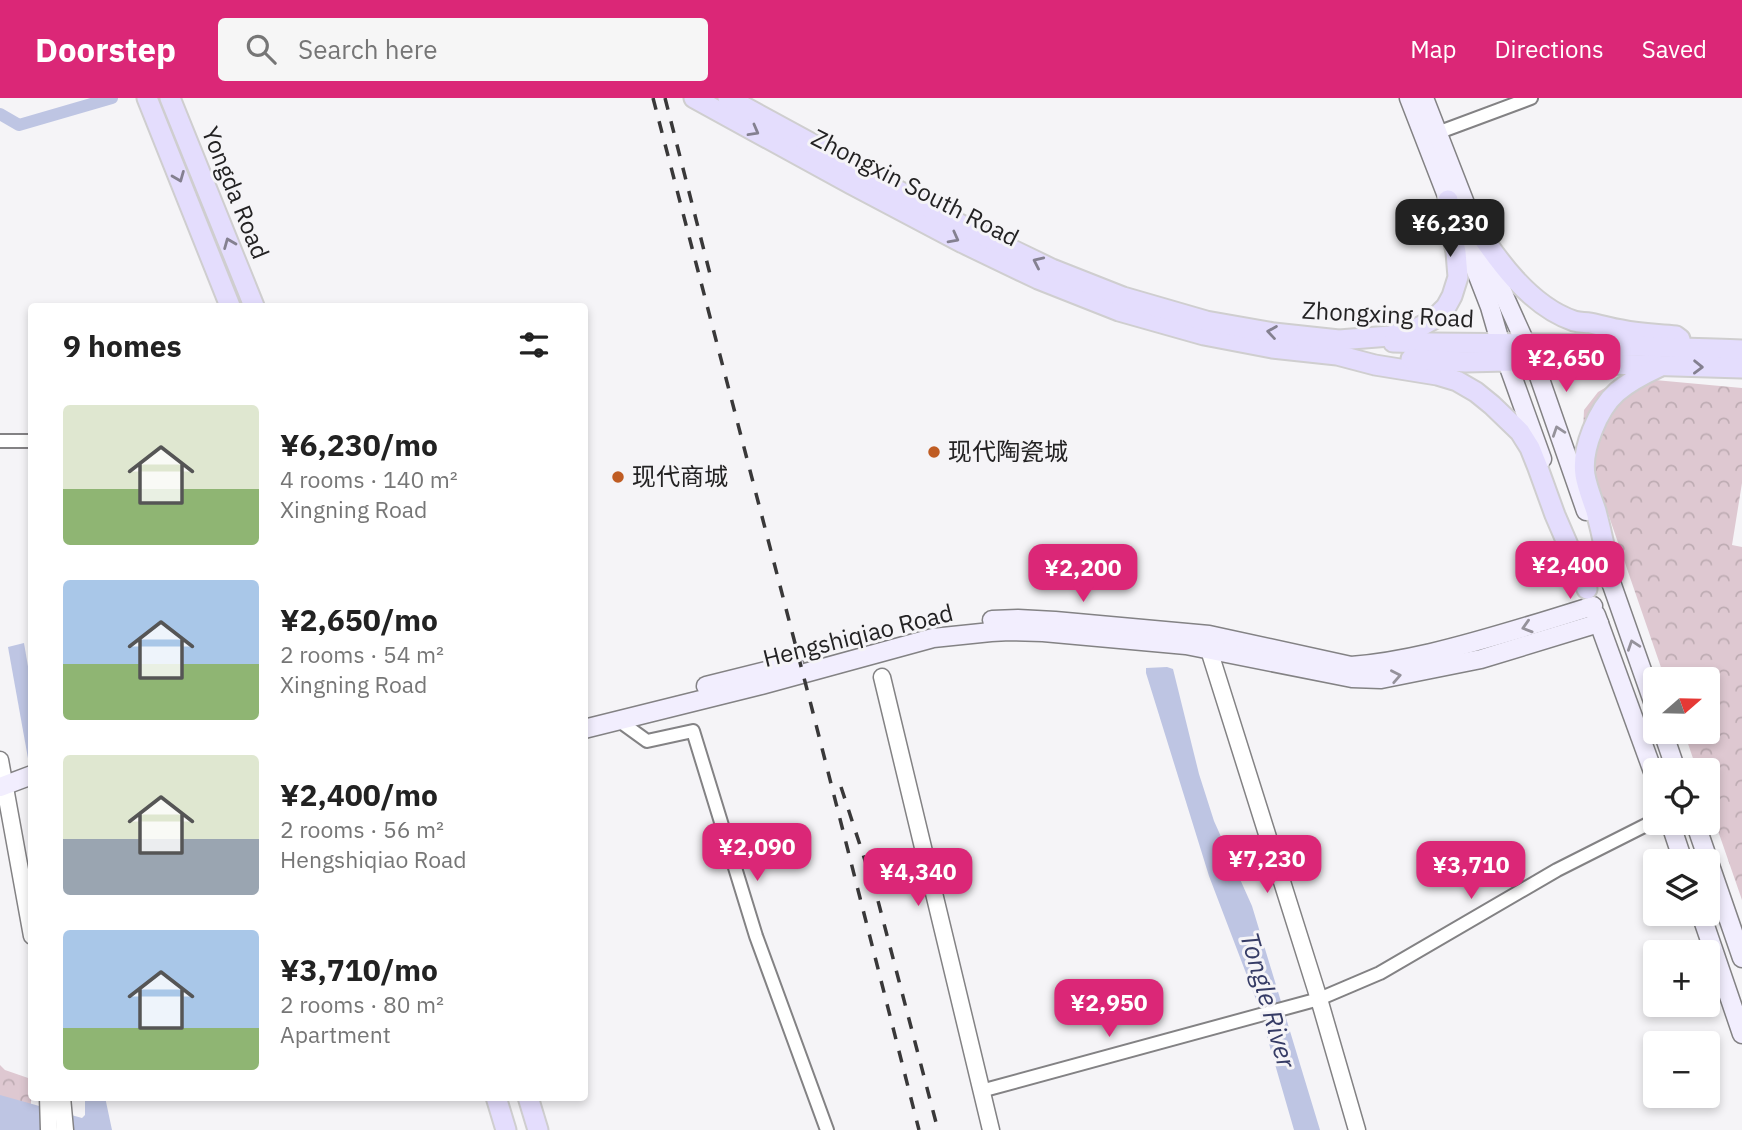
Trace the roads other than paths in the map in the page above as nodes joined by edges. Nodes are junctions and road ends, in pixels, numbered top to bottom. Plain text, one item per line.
1 (694, 98) edge
2 (728, 98) edge
3 (1409, 98) edge
4 (1424, 98) edge
5 (1531, 98) edge
6 (171, 100) edge
7 (150, 106) edge
8 (1437, 133) junction
9 (1448, 200) junction
10 (1471, 220) junction
11 (229, 303) edge
12 (253, 303) edge
13 (1121, 304) junction
14 (1338, 348) junction
15 (1696, 349) junction
16 (1742, 349) edge
17 (1504, 353) junction
18 (1530, 353) junction
19 (1660, 366) junction
20 (1742, 368) edge
21 (0, 441) edge
22 (28, 441) edge
23 (1610, 579) junction
24 (1593, 606) junction
25 (1209, 650) junction
26 (1643, 673) edge
27 (882, 677) dead end
28 (588, 716) edge
29 (618, 720) junction
30 (588, 728) edge
31 (1648, 758) edge
32 (0, 760) edge
33 (28, 776) edge
34 (2, 786) edge
35 (28, 789) edge
36 (1643, 827) edge
37 (1699, 835) edge
38 (28, 916) edge
39 (1705, 926) edge
40 (1742, 958) edge
41 (1319, 999) junction
42 (1742, 1034) edge
43 (981, 1091) junction
44 (48, 1101) edge
45 (62, 1101) edge
46 (497, 1101) edge
47 (529, 1101) edge
48 (49, 1130) edge
49 (65, 1130) edge
50 (506, 1130) edge
51 (538, 1130) edge
52 (827, 1130) edge
53 (991, 1130) edge
54 (1357, 1130) edge

1 -> 13 main road, Zhongxin South Road
13 -> 2 main road, Zhongxin South Road
3 - 9 main road
4 - 8 main road
5 - 8 street
12 -> 6 main road, Yongda Road
7 -> 11 main road, Yongda Road
8 - 10 main road
9 - 14 main road
9 - 17 main road
10 - 15 main road, Zhongxing Road
10 - 18 main road
13 - 14 main road, Zhongxing Road
14 - 17 main road, Zhongxing Road
14 - 24 main road
15 - 16 main road, Zhongxing Road
15 - 18 main road, Zhongxing Road
17 - 18 main road, Zhongxing Road
17 - 24 main road
18 - 19 main road, Zhongxing Road
23 -> 18 main road
19 -> 20 main road, Zhongxing Road
19 - 23 main road, Zhongxing Road
21 - 22 street
26 -> 23 main road
25 -> 24 main road, Hengshiqiao Road
24 -> 28 main road, Hengshiqiao Road
24 - 31 main road
25 - 29 main road, Hengshiqiao Road
25 - 41 street
27 - 43 street
29 - 30 main road, Hengshiqiao Road
29 - 52 street
32 - 34 street
33 - 34 main road
34 - 35 main road
34 - 38 street
36 - 41 street
37 - 40 main road
39 - 42 main road
41 - 43 street
41 - 54 street
43 - 53 street
44 - 48 street
45 - 49 street
46 - 50 main road
47 - 51 main road

